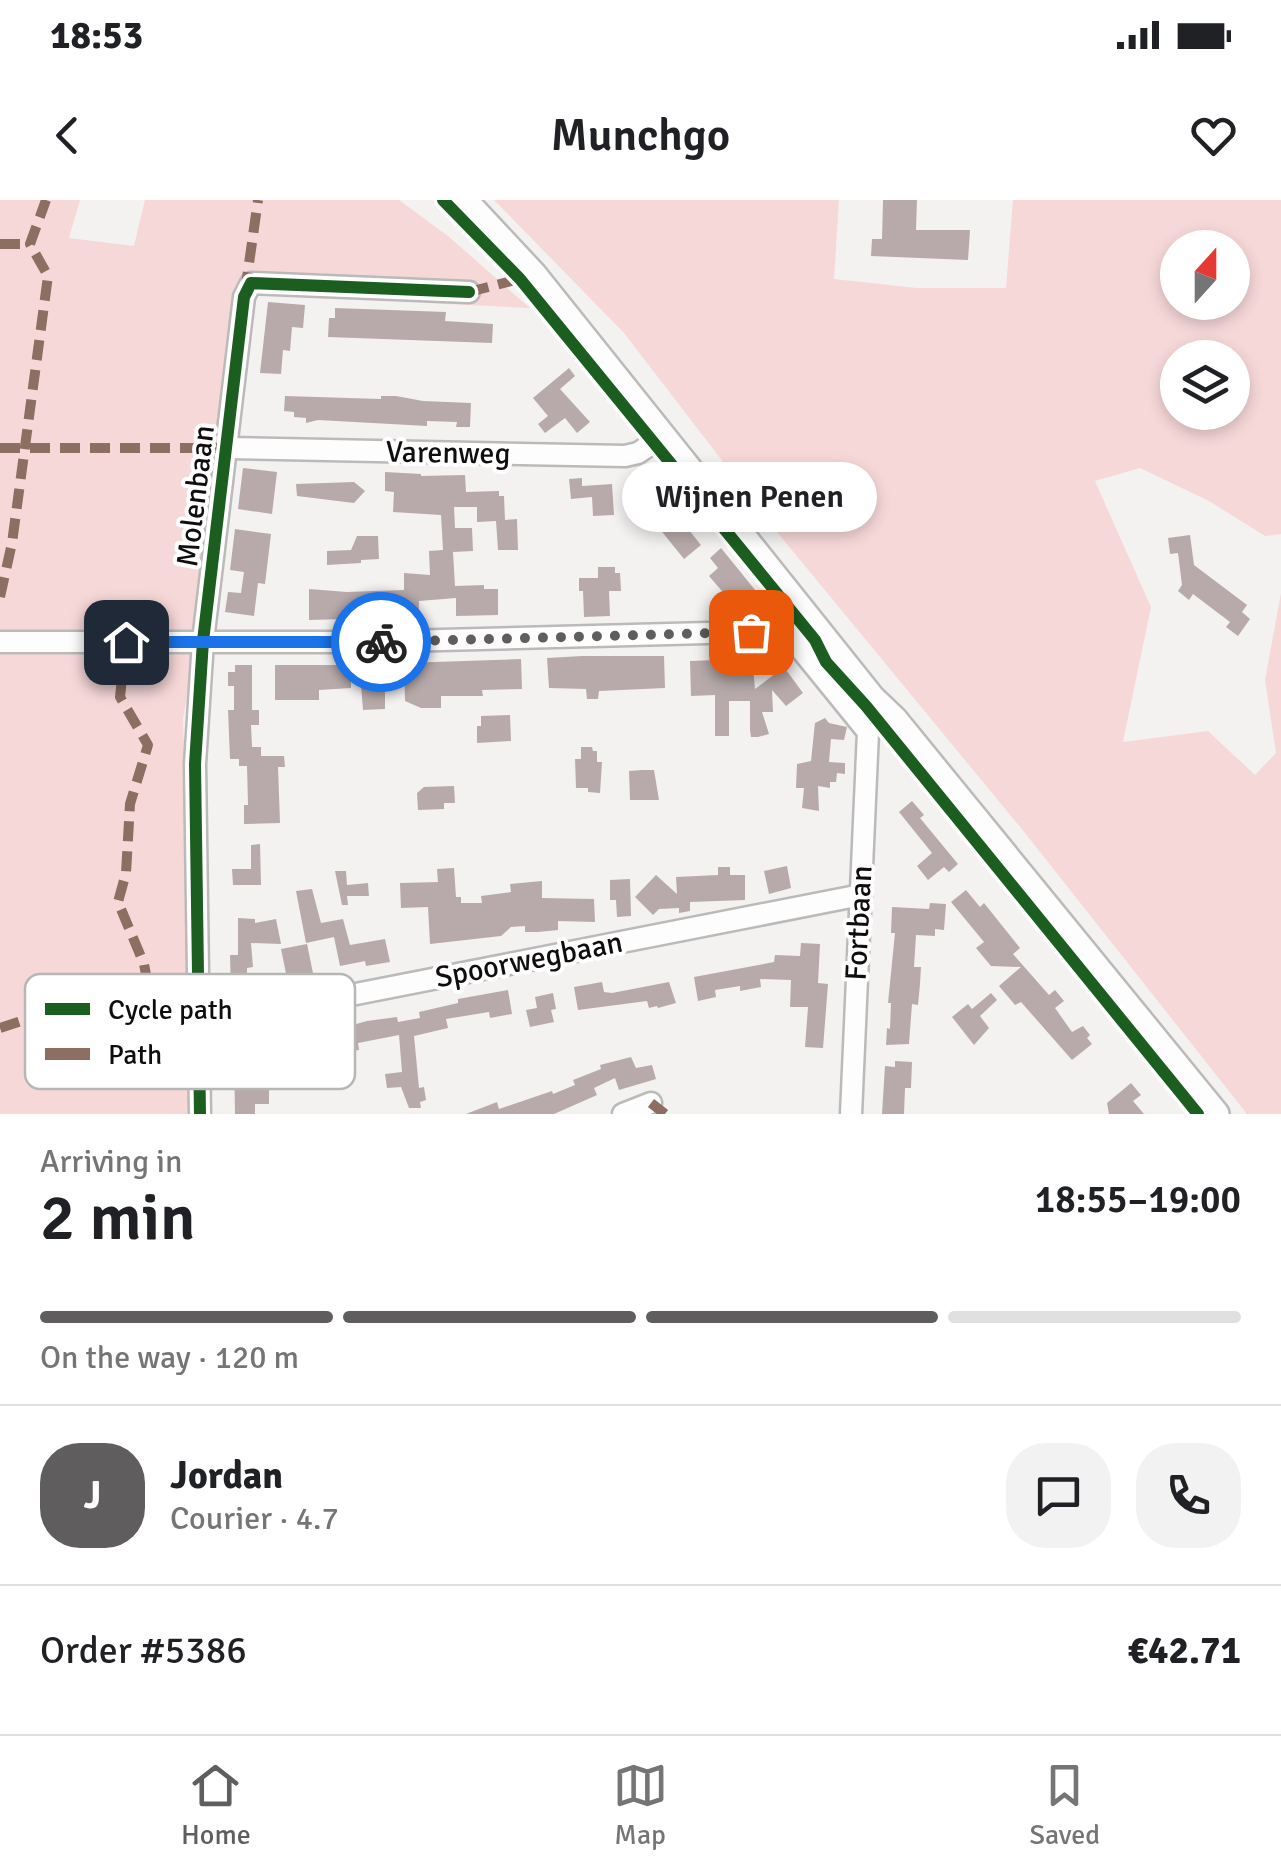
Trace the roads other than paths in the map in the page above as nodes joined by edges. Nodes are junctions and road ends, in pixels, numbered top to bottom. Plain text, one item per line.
1 (464, 200) edge
2 (469, 292) dead end
3 (663, 436) junction
4 (227, 448) junction
5 (809, 618) junction
6 (786, 631) junction
7 (203, 641) junction
8 (0, 642) edge
9 (860, 895) junction
10 (197, 974) edge
11 (355, 994) edge
12 (199, 1089) edge
13 (651, 1103) dead end
14 (200, 1114) edge
15 (622, 1114) edge
16 (851, 1114) edge
17 (1216, 1114) edge

1 - 3 main road
2 - 4 street, Molenbaan
3 - 4 street, Varenweg
3 - 5 main road
4 - 7 street, Molenbaan
5 - 6 street
5 - 17 main road
6 - 7 street
6 - 9 street, Fortbaan
7 - 8 street
7 - 10 street, Molenbaan
9 - 11 street, Spoorwegbaan
9 - 16 street, Fortbaan
12 - 14 street, Molenbaan
13 - 15 street

